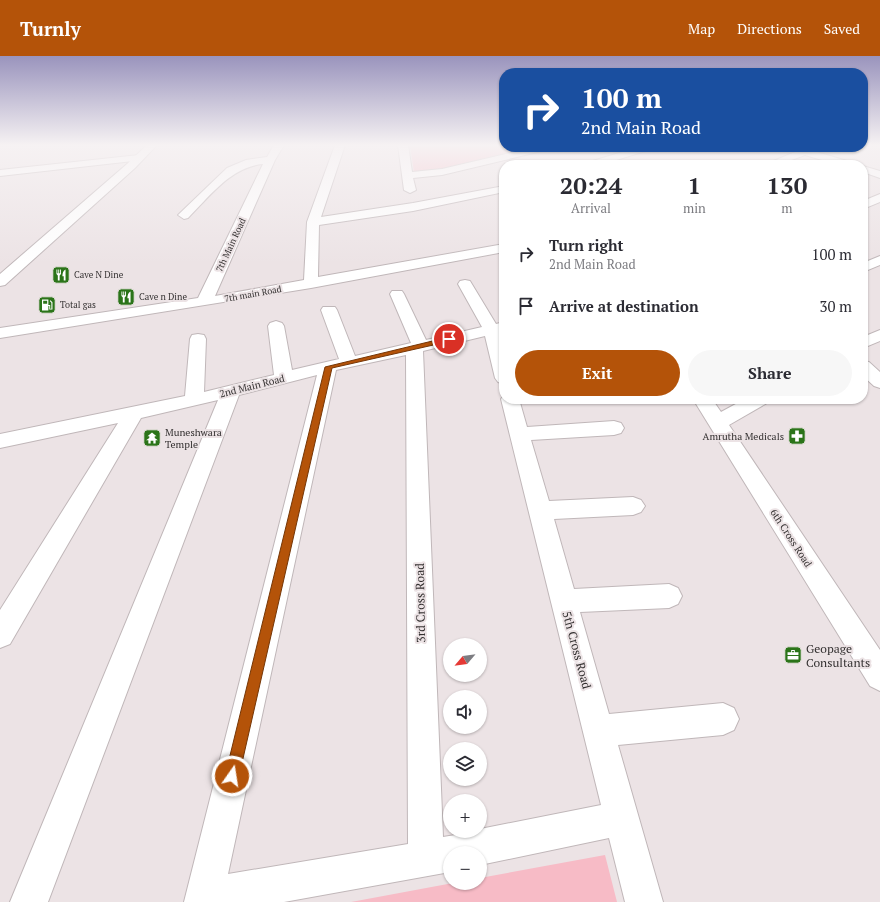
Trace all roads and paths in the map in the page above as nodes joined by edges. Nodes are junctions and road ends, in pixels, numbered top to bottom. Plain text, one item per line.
1 (109, 184) edge
2 (216, 184) edge
3 (259, 184) edge
4 (326, 184) edge
5 (409, 184) edge
6 (869, 189) dead end
7 (499, 190) edge
8 (880, 192) edge
9 (880, 197) edge
10 (868, 203) edge
11 (413, 207) junction
12 (184, 215) dead end
13 (313, 222) junction
14 (499, 249) edge
15 (868, 256) edge
16 (880, 260) edge
17 (868, 266) edge
18 (0, 282) edge
19 (311, 284) junction
20 (465, 284) dead end
21 (397, 294) dead end
22 (204, 302) junction
23 (330, 310) dead end
24 (276, 326) dead end
25 (498, 328) edge
26 (0, 332) edge
27 (880, 335) edge
28 (198, 339) dead end
29 (868, 341) edge
30 (417, 346) junction
31 (339, 364) junction
32 (868, 371) edge
33 (284, 378) junction
34 (880, 382) edge
35 (231, 391) junction
36 (194, 400) junction
37 (511, 404) edge
38 (705, 404) edge
39 (751, 404) edge
40 (134, 413) junction
41 (717, 423) junction
42 (614, 428) dead end
43 (519, 434) junction
44 (0, 441) edge
45 (633, 506) dead end
46 (540, 511) junction
47 (669, 596) dead end
48 (563, 601) junction
49 (0, 635) edge
50 (880, 676) edge
51 (723, 719) dead end
52 (599, 732) junction
53 (621, 818) junction
54 (426, 858) junction
55 (203, 900) edge
56 (29, 902) edge
57 (644, 902) edge

1 - 18 street
2 - 12 street
3 - 22 street, 7th Main Road
4 - 13 street
5 - 11 street
6 - 8 street
7 - 11 street
9 - 10 street
11 - 13 street
13 - 19 street
14 - 19 street, 7th main Road
15 - 16 street
16 - 17 street
19 - 22 street, 7th main Road
20 - 25 street
21 - 30 street
22 - 26 street, 7th main Road
23 - 31 street
24 - 33 street
25 - 30 street, 2nd Main Road
27 - 29 street
28 - 36 street
30 - 31 street, 2nd Main Road
30 - 54 street, 3rd Cross Road
31 - 33 street, 2nd Main Road
31 - 55 street
32 - 34 street
33 - 35 street, 2nd Main Road
35 - 36 street, 2nd Main Road
35 - 56 street
36 - 40 street, 2nd Main Road
37 - 43 street, 5th Cross Road
38 - 41 street, 6th Cross Road
39 - 41 street
40 - 44 street, 2nd Main Road
40 - 49 street
41 - 50 street, 6th Cross Road
42 - 43 street
43 - 46 street, 5th Cross Road
45 - 46 street
46 - 48 street, 5th Cross Road
47 - 48 street
48 - 52 street, 5th Cross Road
51 - 52 street
52 - 53 street, 5th Cross Road
53 - 54 street
53 - 57 street, 5th Cross Road
54 - 55 street

